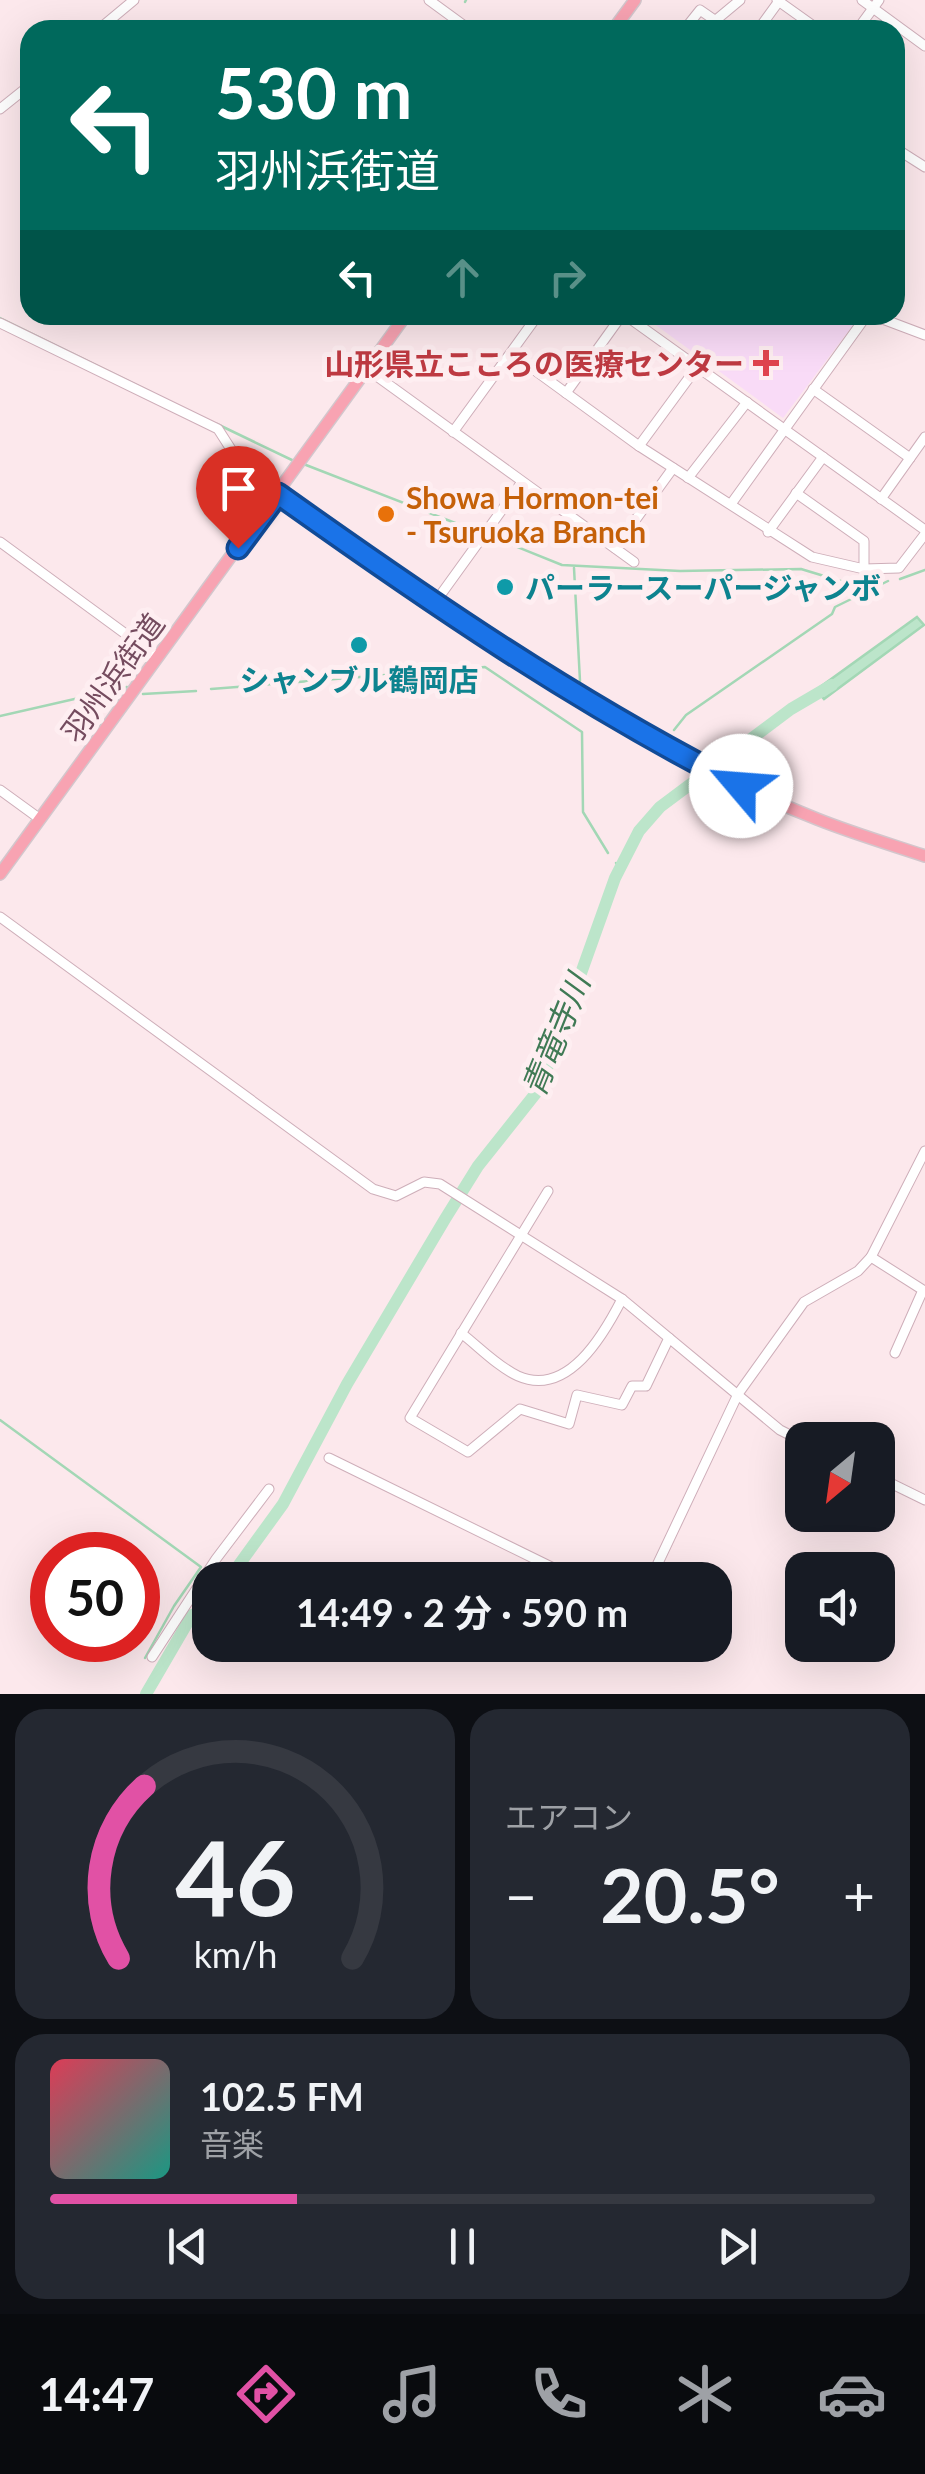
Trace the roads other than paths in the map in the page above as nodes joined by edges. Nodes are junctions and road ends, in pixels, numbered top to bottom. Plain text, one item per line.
1 (134, 0) edge
2 (429, 0) edge
3 (740, 0) edge
4 (862, 0) edge
5 (778, 1) edge
6 (876, 4) edge
7 (455, 19) edge
8 (110, 20) edge
9 (691, 20) edge
10 (716, 20) joint
11 (805, 20) edge
12 (905, 29) edge
13 (925, 46) edge
14 (20, 93) edge
15 (0, 109) edge
16 (0, 323) edge
17 (399, 325) edge
18 (531, 325) edge
19 (616, 325) edge
20 (638, 325) edge
21 (862, 325) edge
22 (898, 325) edge
23 (925, 335) edge
24 (511, 353) junction
25 (697, 366) junction
26 (367, 369) junction
27 (814, 389) junction
28 (566, 392) junction
29 (747, 402) junction
30 (784, 429) junction
31 (454, 432) junction
32 (925, 437) edge
33 (640, 446) junction
34 (822, 457) junction
35 (910, 458) junction
36 (673, 468) junction
37 (688, 478) junction
38 (522, 482) junction
39 (796, 493) junction
40 (278, 494) junction
41 (881, 498) junction
42 (730, 504) junction
43 (768, 532) junction
44 (925, 532) edge
45 (0, 542) edge
46 (615, 548) junction
47 (634, 562) dead end
48 (864, 569) junction
49 (434, 604) junction
50 (157, 657) junction
51 (0, 790) edge
52 (40, 818) junction
53 (925, 856) edge
54 (0, 874) edge
55 (0, 916) edge
56 (925, 1151) edge
57 (548, 1190) dead end
58 (521, 1237) junction
59 (871, 1257) junction
60 (622, 1299) junction
61 (461, 1333) junction
62 (668, 1338) junction
63 (895, 1353) dead end
64 (738, 1394) junction
65 (785, 1432) edge
66 (330, 1458) dead end
67 (895, 1485) edge
68 (269, 1489) dead end
69 (925, 1500) edge
70 (541, 1562) edge
71 (659, 1562) edge
72 (160, 1645) edge

1 - 8 street
2 - 7 street
3 - 10 street
4 - 6 street
5 - 11 street
9 - 10 street
12 - 13 street
14 - 15 street
16 - 40 street
17 - 26 main road, 羽州浜街道
18 - 24 street
19 - 28 street
20 - 25 street
21 - 27 street
22 - 23 street
24 - 28 street
24 - 31 street
25 - 29 street
25 - 33 street
26 - 31 street
26 - 40 main road, 羽州浜街道
27 - 30 street
27 - 35 street
28 - 33 street
29 - 30 street
29 - 37 street
30 - 34 street
30 - 42 street
31 - 38 street
32 - 35 street
33 - 36 street
34 - 39 street
34 - 41 street
35 - 41 street
36 - 37 street
36 - 46 street
37 - 42 street
38 - 46 street
38 - 49 street
39 - 43 street
39 - 48 street
40 - 49 main road
40 - 50 main road, 羽州浜街道
41 - 44 street
42 - 43 street
43 - 48 street
44 - 48 street
45 - 50 street
46 - 47 street
49 - 53 main road
50 - 52 main road, 羽州浜街道
51 - 52 street
52 - 54 main road, 羽州浜街道
55 - 58 street
56 - 59 street
57 - 58 street
58 - 60 street
58 - 61 street
59 - 63 street
59 - 64 street
60 - 61 street
60 - 62 street
61 - 62 street
62 - 64 street
64 - 65 street
64 - 71 street
66 - 70 street
67 - 69 street
68 - 72 street

